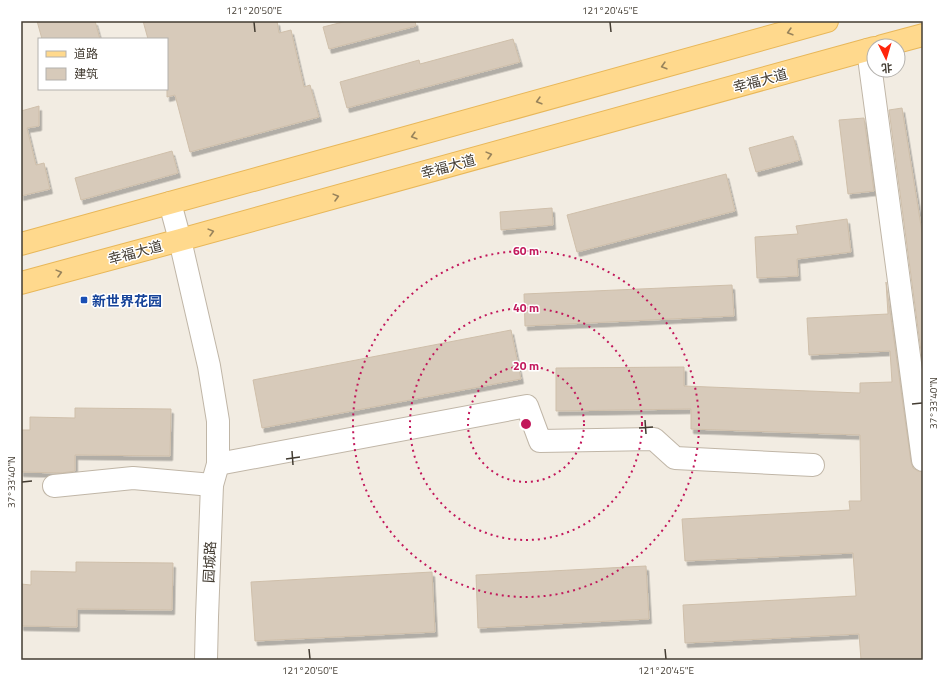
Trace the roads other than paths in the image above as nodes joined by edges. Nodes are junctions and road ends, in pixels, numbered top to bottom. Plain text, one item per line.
1 (827, 21) edge
2 (923, 35) edge
3 (906, 40) edge
4 (866, 50) edge
5 (878, 78) edge
6 (170, 203) junction
7 (180, 240) junction
8 (21, 244) edge
9 (21, 283) edge
10 (923, 460) edge
11 (218, 464) junction
12 (813, 465) dead end
13 (212, 485) junction
14 (54, 486) dead end
15 (206, 660) edge

1 -> 6 main road
2 - 3 main road, 幸福大道
7 -> 4 main road, 幸福大道
5 - 10 street
6 - 7 street, 园城路
6 - 8 main road
9 -> 7 main road, 幸福大道
7 - 11 street, 园城路
11 - 12 street
11 - 13 street, 园城路
13 - 14 street
13 - 15 street, 园城路

